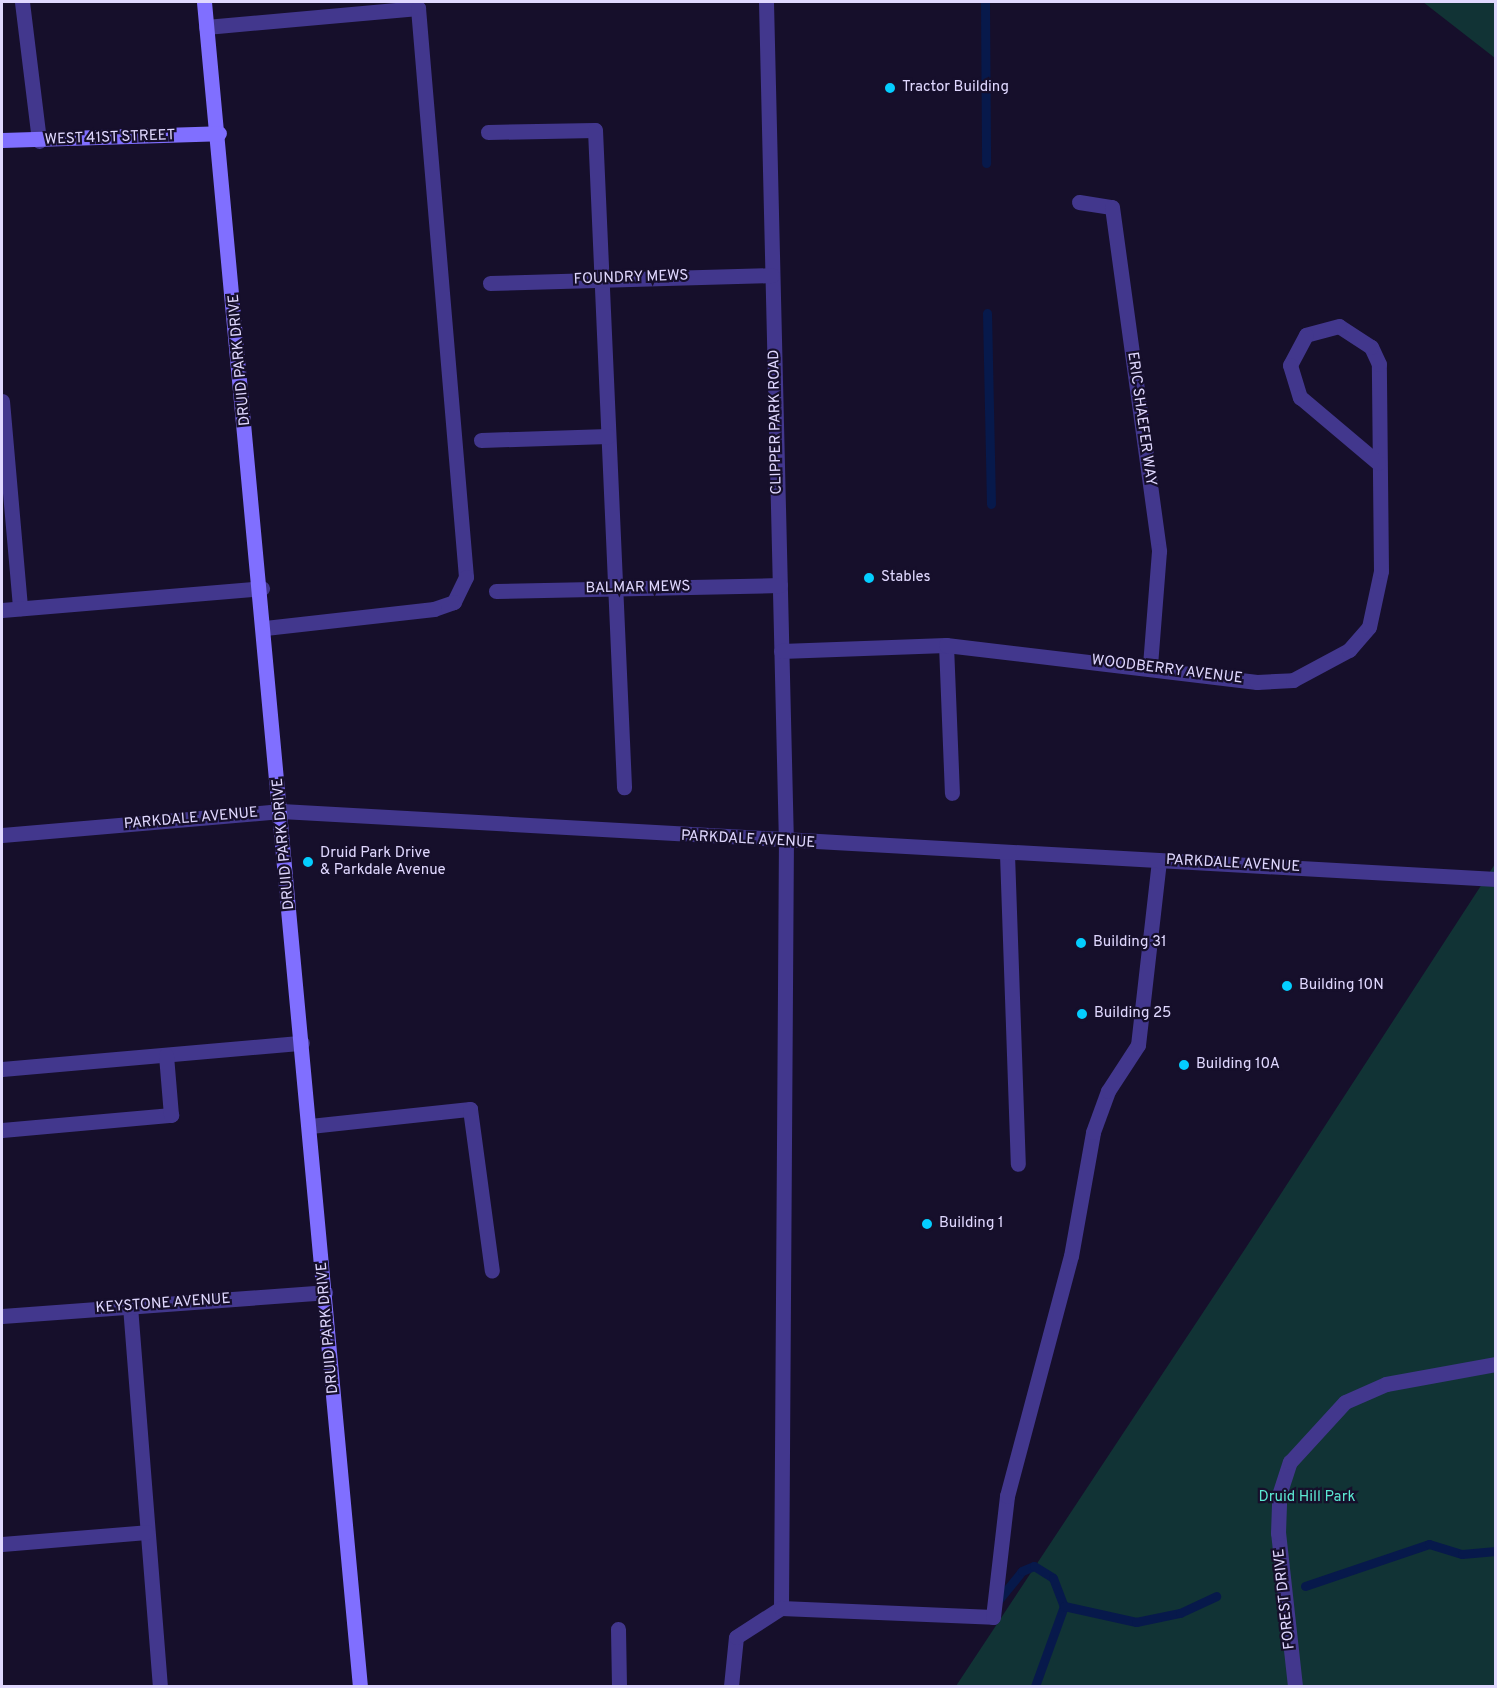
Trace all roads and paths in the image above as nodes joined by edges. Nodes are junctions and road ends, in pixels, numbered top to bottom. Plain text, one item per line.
1 (21, 2) edge
2 (204, 2) edge
3 (766, 2) edge
4 (206, 27) junction
5 (488, 132) dead end
6 (219, 133) junction
7 (2, 140) edge
8 (39, 141) junction
9 (1078, 202) dead end
10 (772, 274) junction
11 (602, 278) junction
12 (490, 283) dead end
13 (2, 401) edge
14 (608, 436) junction
15 (481, 440) dead end
16 (1378, 463) junction
17 (780, 585) junction
18 (262, 588) junction
19 (614, 588) junction
20 (496, 591) dead end
21 (20, 608) junction
22 (2, 610) edge
23 (265, 628) junction
24 (946, 645) junction
25 (781, 651) junction
26 (1150, 666) junction
27 (624, 787) dead end
28 (952, 793) dead end
29 (281, 811) junction
30 (2, 835) edge
31 (786, 842) junction
32 (1007, 854) junction
33 (1159, 860) junction
34 (1496, 879) edge
35 (302, 1042) junction
36 (166, 1055) junction
37 (2, 1069) edge
38 (310, 1126) junction
39 (2, 1130) edge
40 (1018, 1164) dead end
41 (492, 1271) dead end
42 (325, 1292) junction
43 (130, 1306) junction
44 (2, 1316) edge
45 (1496, 1364) edge
46 (147, 1532) junction
47 (2, 1544) edge
48 (781, 1608) junction
49 (618, 1629) dead end
50 (160, 1686) edge
51 (360, 1686) edge
52 (619, 1686) edge
53 (731, 1686) edge
54 (1295, 1686) edge

1 - 8 street
2 - 4 main road, DRUID PARK DRIVE
3 - 10 street, CLIPPER PARK ROAD
4 - 6 main road, DRUID PARK DRIVE
4 - 23 street
5 - 11 street
6 - 8 main road, WEST 41ST STREET
6 - 18 main road, DRUID PARK DRIVE
7 - 8 main road, WEST 41ST STREET
9 - 26 street, ERIC SHAEFER WAY
10 - 11 street, FOUNDRY MEWS
10 - 17 street, CLIPPER PARK ROAD
11 - 12 street, FOUNDRY MEWS
11 - 14 street
13 - 21 street
14 - 15 street
14 - 19 street
16 - 16 street, WOODBERRY AVENUE
16 - 26 street, WOODBERRY AVENUE
17 - 19 street, BALMAR MEWS
17 - 25 street, CLIPPER PARK ROAD
18 - 21 street
18 - 23 main road, DRUID PARK DRIVE
19 - 20 street, BALMAR MEWS
19 - 27 street
21 - 22 street
23 - 29 main road, DRUID PARK DRIVE
24 - 25 street, WOODBERRY AVENUE
24 - 26 street, WOODBERRY AVENUE
24 - 28 street
25 - 31 street, CLIPPER PARK ROAD
29 - 30 street, PARKDALE AVENUE
29 - 31 street, PARKDALE AVENUE
29 - 35 main road, DRUID PARK DRIVE
31 - 32 street, PARKDALE AVENUE
31 - 48 street, CLIPPER PARK ROAD
32 - 33 street, PARKDALE AVENUE
32 - 40 street
33 - 34 street, PARKDALE AVENUE
33 - 48 street
35 - 36 street
35 - 38 main road, DRUID PARK DRIVE
36 - 37 street
36 - 39 street
38 - 41 street
38 - 42 main road, DRUID PARK DRIVE
42 - 43 street, KEYSTONE AVENUE
42 - 51 main road, DRUID PARK DRIVE
43 - 44 street, KEYSTONE AVENUE
43 - 46 street
45 - 54 street, FOREST DRIVE
46 - 47 street
46 - 50 street
48 - 53 street
49 - 52 street

